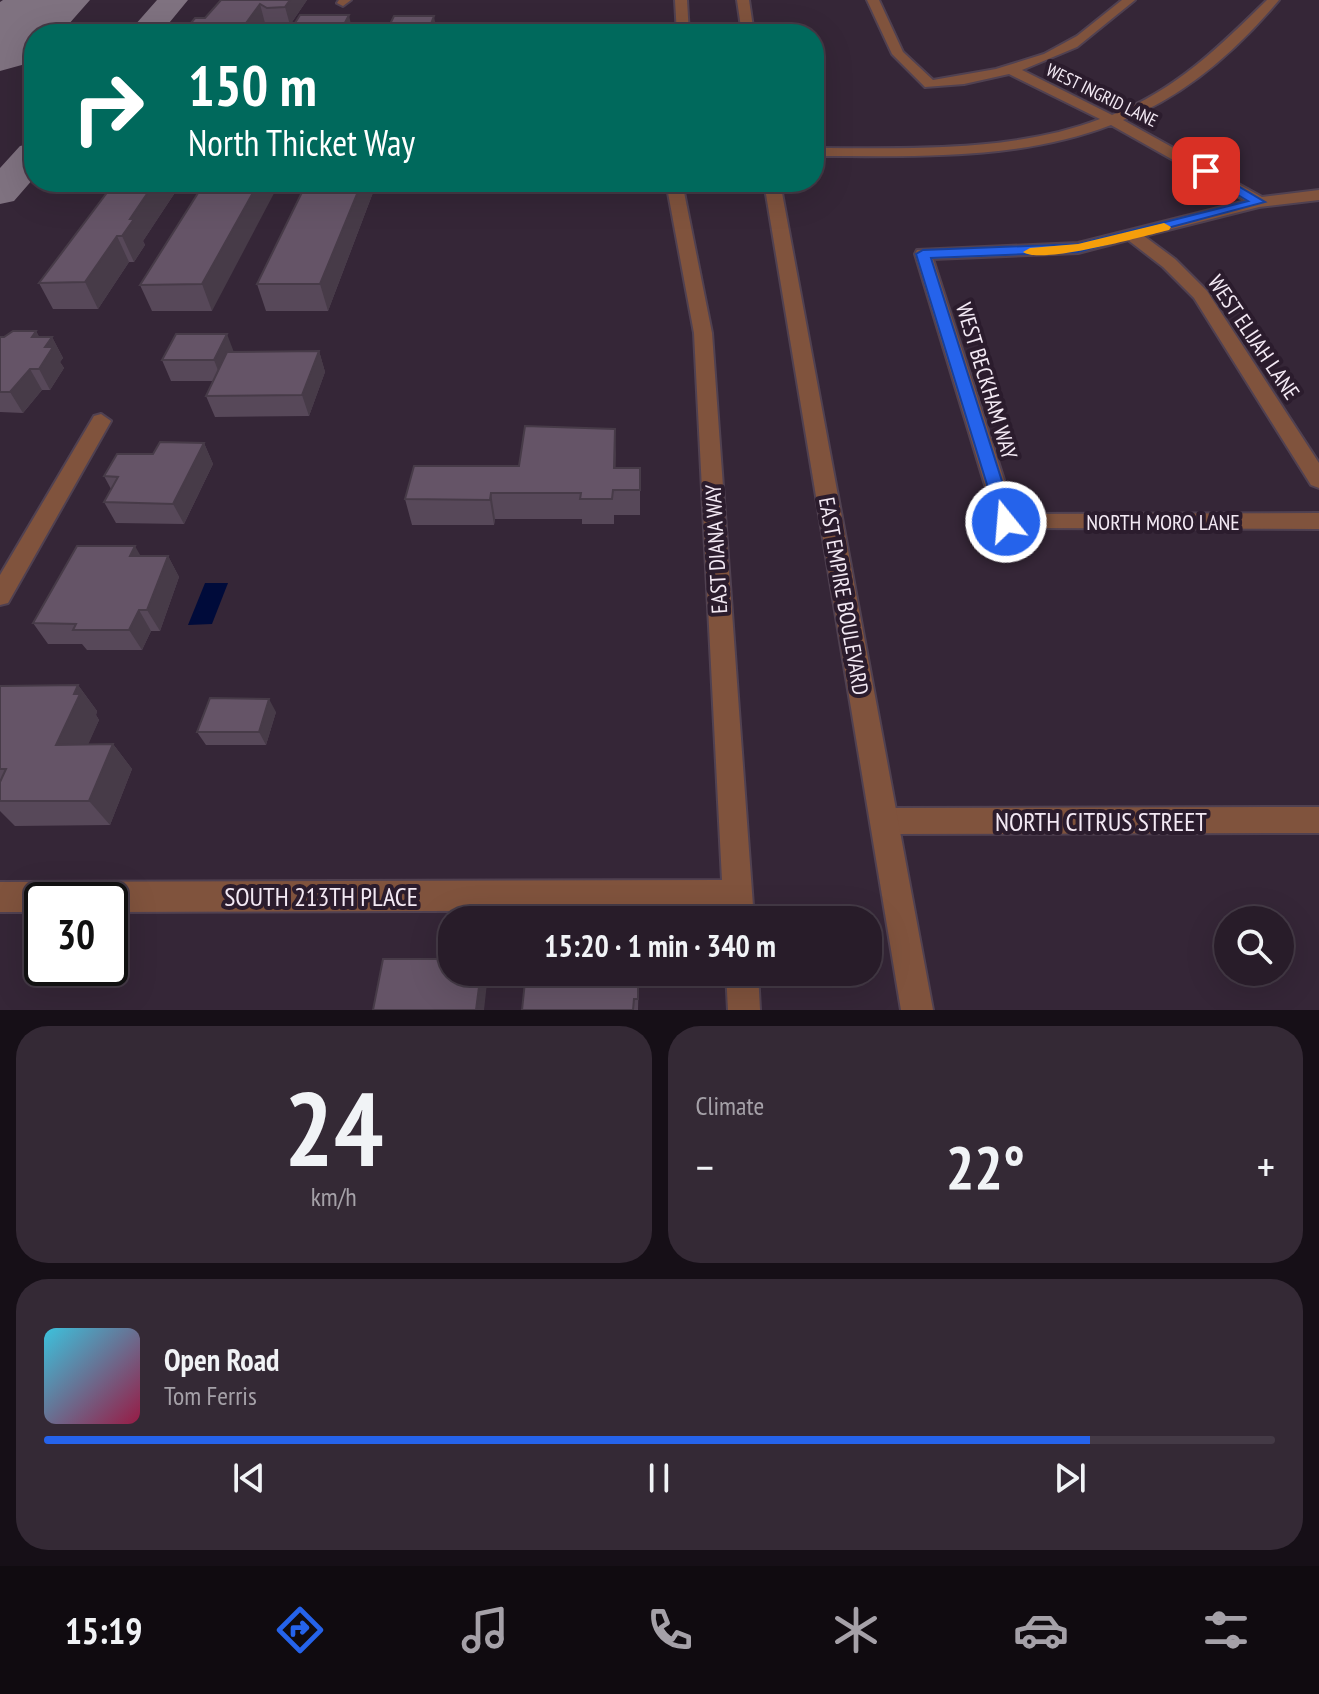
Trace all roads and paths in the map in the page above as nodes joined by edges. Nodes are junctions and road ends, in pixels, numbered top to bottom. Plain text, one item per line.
1 (681, 0) edge
2 (743, 0) edge
3 (873, 0) edge
4 (1129, 0) edge
5 (1273, 0) edge
6 (682, 24) edge
7 (747, 24) edge
8 (1011, 70) junction
9 (1110, 120) junction
10 (824, 152) edge
11 (675, 192) edge
12 (774, 192) edge
13 (1319, 195) edge
14 (1259, 202) junction
15 (1133, 236) junction
16 (101, 421) dead end
17 (1319, 480) edge
18 (1319, 521) edge
19 (1006, 522) joint
20 (0, 596) edge
21 (1319, 820) edge
22 (884, 821) junction
23 (0, 897) edge
24 (604, 906) edge
25 (738, 906) edge
26 (743, 986) edge
27 (744, 1010) edge
28 (917, 1010) edge

1 - 6 street
2 - 7 street
3 - 8 street
4 - 8 street
5 - 9 street
8 - 9 street, WEST INGRID LANE
9 - 10 street
9 - 14 street, WEST INGRID LANE
11 - 25 street, EAST DIANA WAY
12 - 22 street, EAST EMPIRE BOULEVARD
13 - 14 street
14 - 15 street
15 - 17 street, WEST ELIJAH LANE
15 - 19 street, WEST BECKHAM WAY
16 - 20 street
18 - 19 street, NORTH MORO LANE
21 - 22 street, NORTH CITRUS STREET
22 - 28 street, EAST EMPIRE BOULEVARD
23 - 24 street, SOUTH 213TH PLACE
26 - 27 street

